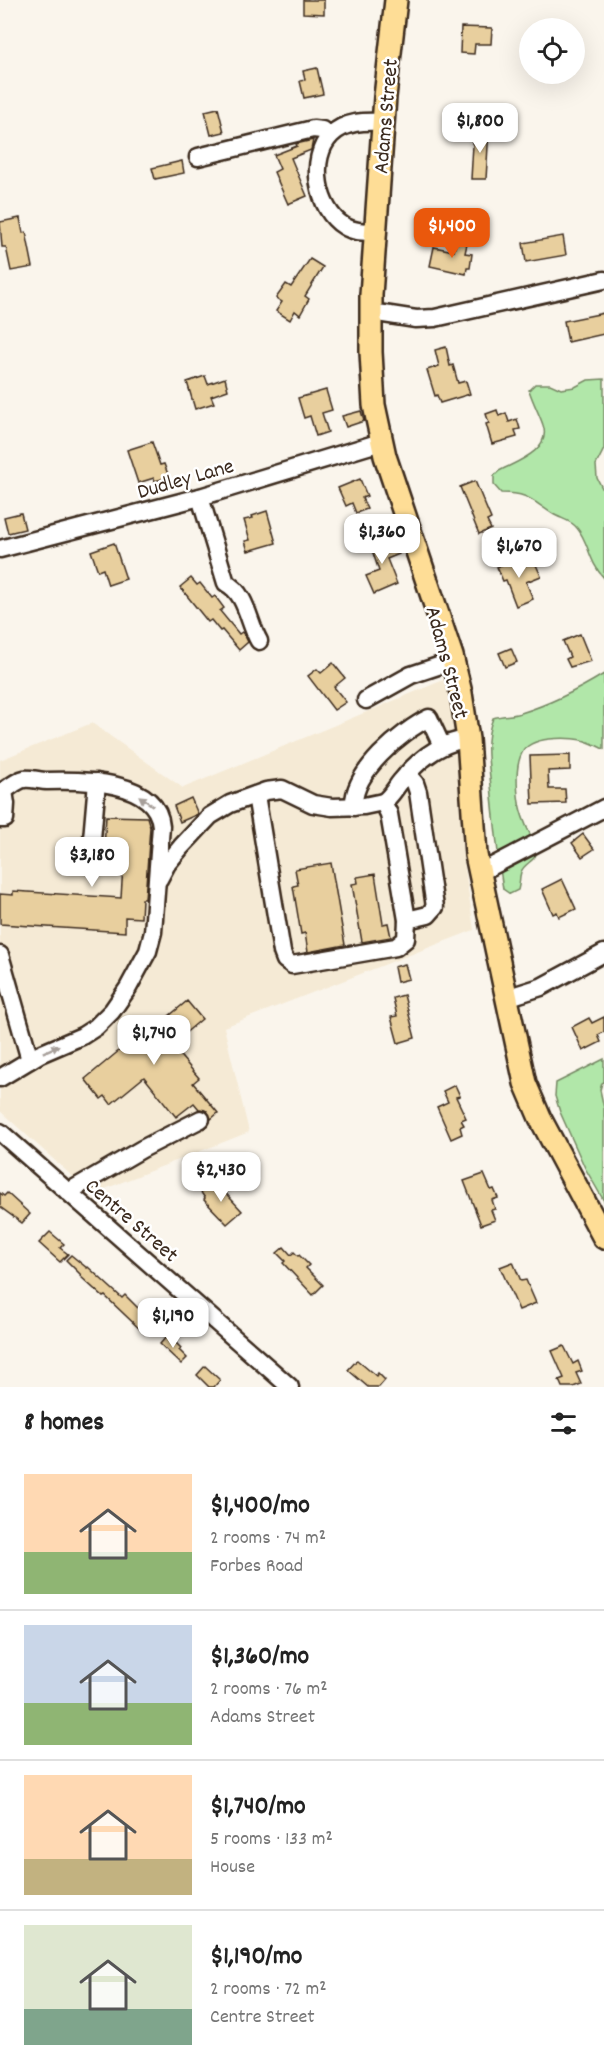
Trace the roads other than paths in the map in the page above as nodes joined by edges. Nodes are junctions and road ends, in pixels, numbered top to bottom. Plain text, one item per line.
1 (396, 0) edge
2 (383, 122) junction
3 (329, 137) junction
4 (198, 157) dead end
5 (375, 232) junction
6 (604, 280) edge
7 (371, 312) junction
8 (381, 442) junction
9 (200, 497) junction
10 (0, 549) edge
11 (260, 641) dead end
12 (453, 661) junction
13 (366, 700) dead end
14 (468, 739) junction
15 (442, 746) junction
16 (407, 774) junction
17 (97, 782) junction
18 (2, 791) edge
19 (256, 795) junction
20 (383, 802) junction
21 (354, 807) junction
22 (604, 808) edge
23 (0, 819) edge
24 (161, 826) junction
25 (189, 837) junction
26 (92, 839) dead end
27 (479, 873) junction
28 (157, 885) junction
29 (407, 920) junction
30 (604, 954) edge
31 (0, 955) edge
32 (506, 998) junction
33 (30, 1060) junction
34 (0, 1078) edge
35 (201, 1119) dead end
36 (0, 1132) edge
37 (68, 1192) junction
38 (604, 1238) edge
39 (290, 1387) edge

1 - 2 main road, Adams Street
2 - 3 street
2 - 5 main road, Adams Street
3 - 4 street
3 - 5 street
5 - 7 main road, Adams Street
6 - 7 street
7 - 8 main road, Adams Street
8 - 9 street, Dudley Lane
8 - 12 main road, Adams Street
9 - 10 street, Dudley Lane
9 - 11 street
12 - 13 street
12 - 14 main road, Adams Street
14 - 15 street
14 - 27 main road, Adams Street
15 - 16 street
15 - 21 street
16 - 20 street
16 - 29 street
17 - 18 street
24 -> 17 street
17 - 26 street
18 - 23 street
19 - 21 street
19 - 25 street
19 - 29 street
20 - 21 street
20 - 29 street
22 - 27 street
24 - 25 street
24 - 28 street
25 - 28 street
27 - 32 main road, Adams Street
33 -> 28 street
30 - 32 street
31 - 33 street
32 - 38 main road, Adams Street
33 - 34 street
35 - 37 street
36 - 37 street, Centre Street
37 - 39 street, Centre Street

